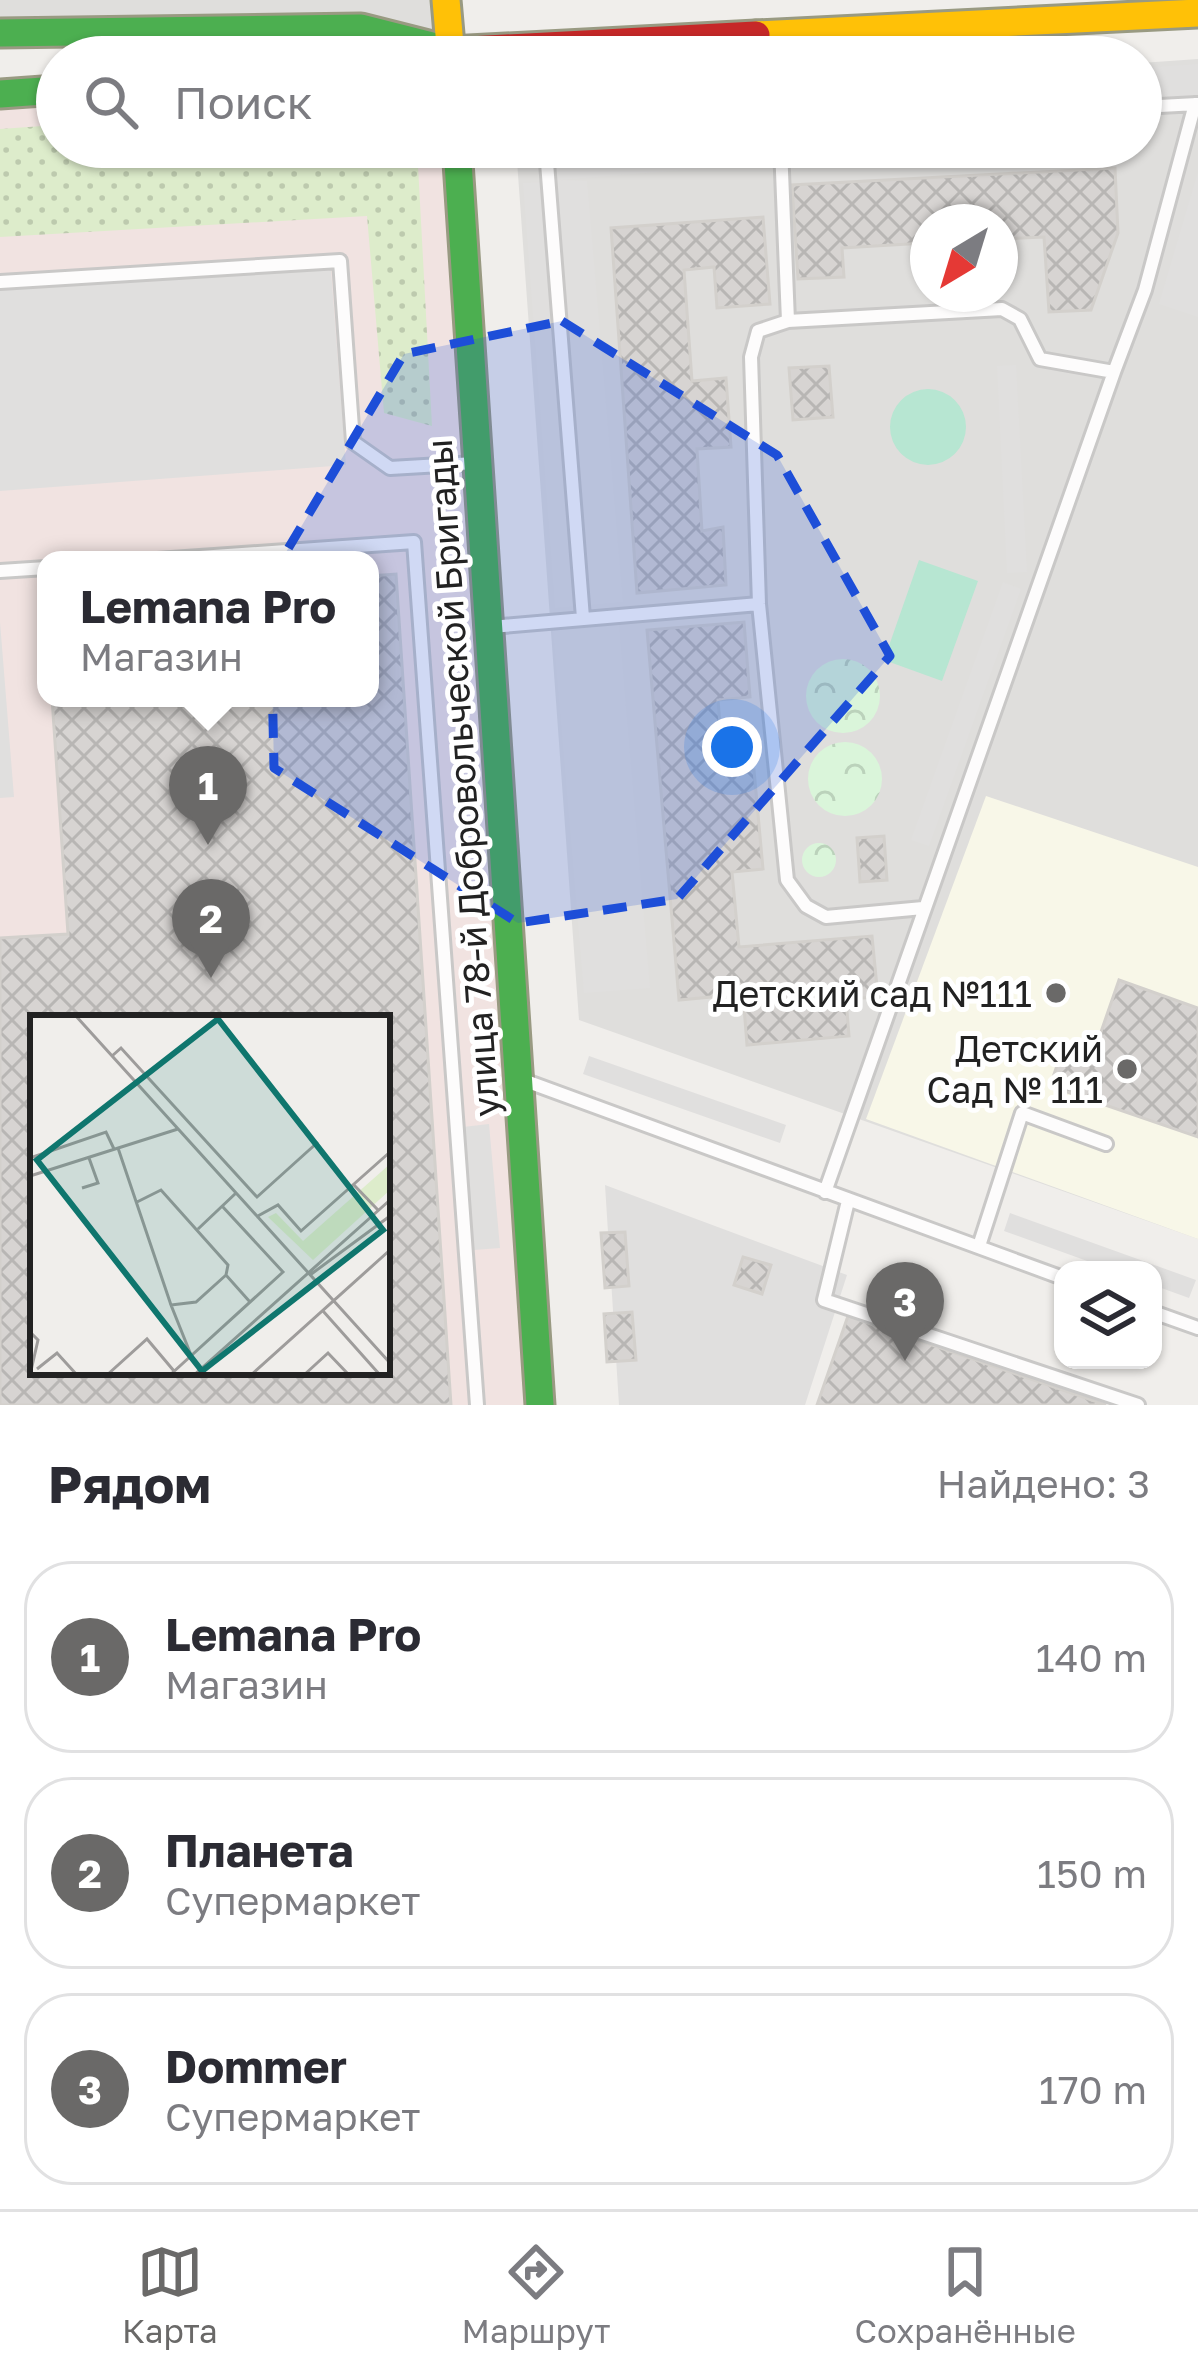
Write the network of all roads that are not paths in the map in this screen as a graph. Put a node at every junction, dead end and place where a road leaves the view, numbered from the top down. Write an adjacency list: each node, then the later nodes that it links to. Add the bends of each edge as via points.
1 (446, 0): 5 (street)
2 (1198, 14): 6 (street)
3 (0, 33): 4 (street, via 361,28)
4 (388, 36)
5 (449, 36)
6 (787, 36)
7 (36, 92): 8 (street)
8 (0, 94)
9 (1196, 104): 10 (lane); 16 (lane)
10 (1162, 106)
11 (458, 168): 17 (street, улица 78-й Добровольческой Бригады)
12 (547, 168): 22 (lane)
13 (782, 168): 15 (lane)
14 (0, 282): 17 (lane, via 340,261 353,442 391,468)
15 (788, 321): 16 (lane, via 1002,309 1020,320 1040,359); 21 (lane, via 758,331 752,357)
16 (1114, 372): 24 (lane)
17 (478, 463): 23 (street, улица 78-й Добровольческой Бригады)
18 (286, 551): 33 (lane, via 414,542)
19 (37, 569): 20 (lane)
20 (0, 571)
21 (759, 604): 22 (lane); 24 (lane, via 788,880 806,906 826,917)
22 (583, 618): 23 (lane)
23 (487, 627): 25 (street, улица 78-й Добровольческой Бригады)
24 (923, 908): 27 (lane)
25 (516, 1077): 27 (lane); 34 (street, улица 78-й Добровольческой Бригады)
26 (1106, 1144): 29 (lane, via 1022,1113)
27 (825, 1192): 28 (lane)
28 (848, 1201): 29 (lane); 35 (lane, via 824,1300)
29 (980, 1246): 30 (lane)
30 (1054, 1275)
31 (1162, 1315): 32 (lane)
32 (1198, 1328)
33 (477, 1405)
34 (540, 1405)
35 (1138, 1405)

